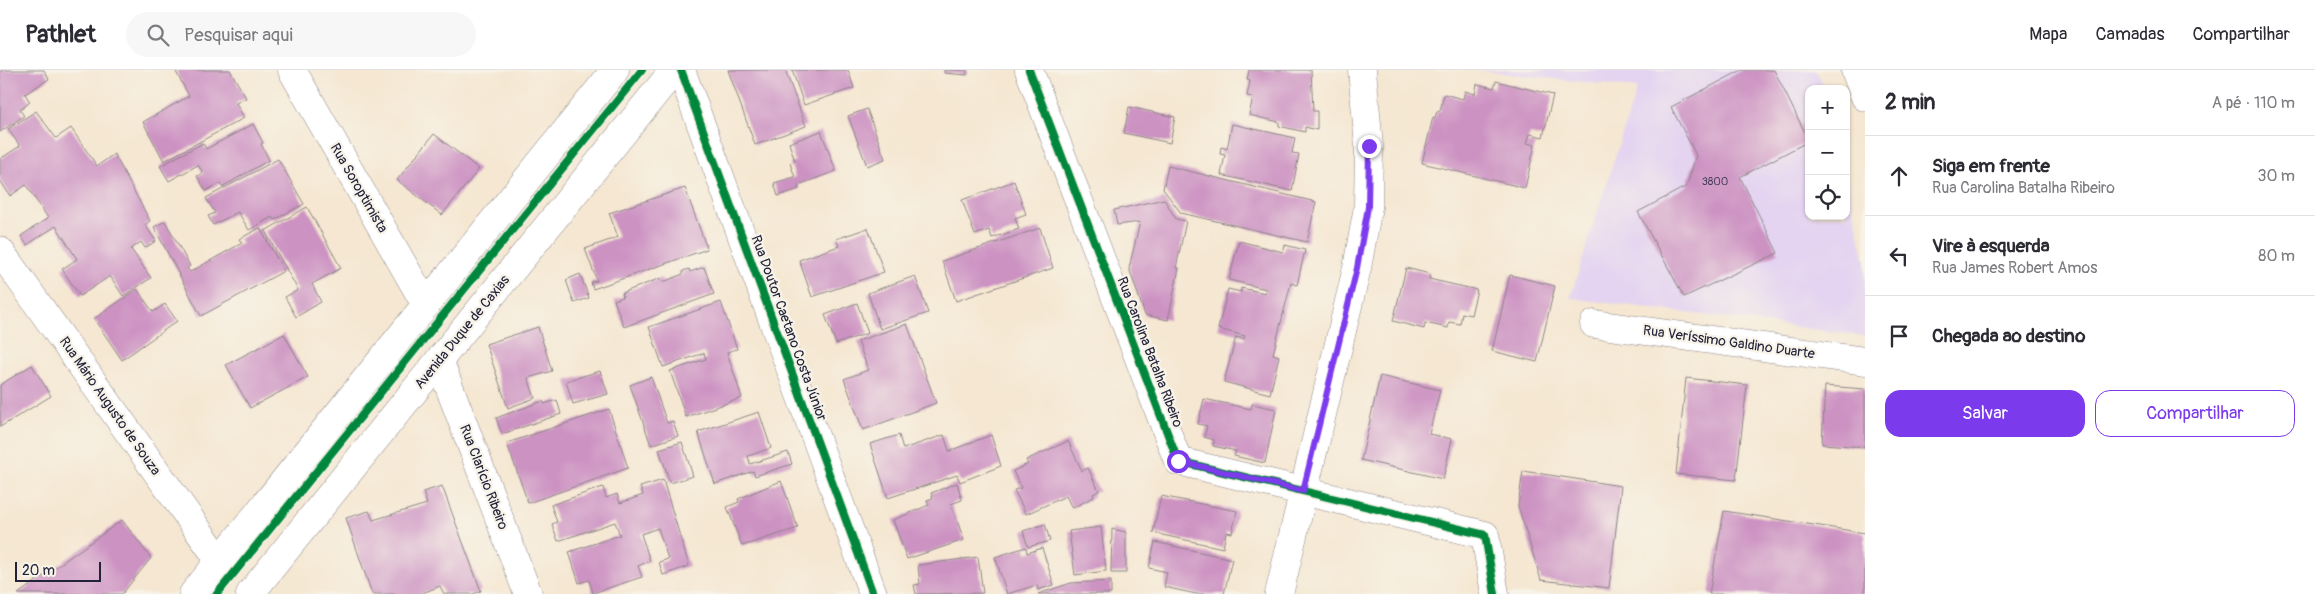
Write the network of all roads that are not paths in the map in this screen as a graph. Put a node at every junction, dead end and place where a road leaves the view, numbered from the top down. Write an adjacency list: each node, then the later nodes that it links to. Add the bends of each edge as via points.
1 (292, 70): 10 (street, Rua Soroptimista)
2 (615, 70): 10 (street)
3 (674, 70): 12 (street, Avenida Duque de Caxias)
4 (681, 70): 19 (street, Rua Doutor Caetano Costa Júnior)
5 (1029, 70): 14 (street, Rua Carolina Batalha Ribeiro, via 1178,461)
6 (1362, 70): 14 (street, via 1369,146 1368,207 1357,268)
7 (1855, 70): 8 (street)
8 (1865, 97)
9 (0, 251): 15 (street, Rua Mário Augusto de Souza)
10 (426, 305): 15 (street)
11 (1594, 324): 13 (street, Rua Veríssimo Galdino Duarte)
12 (439, 360): 16 (street, Avenida Duque de Caxias); 18 (street, Rua Clarício Ribeiro)
13 (1865, 360)
14 (1303, 491): 20 (street); 21 (street, Rua Carolina Batalha Ribeiro, via 1485,535)
15 (220, 561): 17 (street)
16 (253, 592)
17 (193, 594)
18 (528, 594)
19 (873, 594)
20 (1279, 594)
21 (1495, 594)

